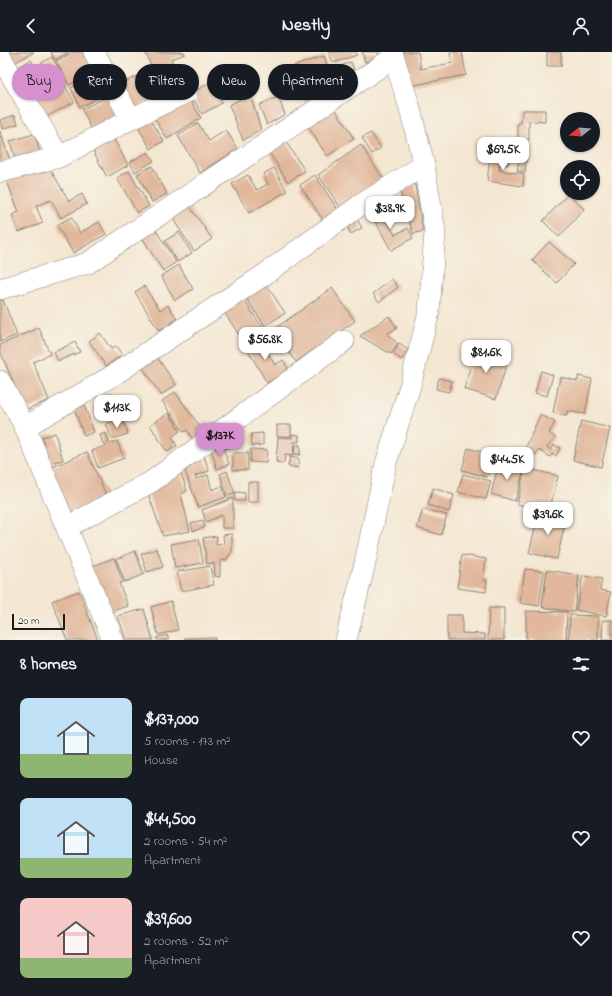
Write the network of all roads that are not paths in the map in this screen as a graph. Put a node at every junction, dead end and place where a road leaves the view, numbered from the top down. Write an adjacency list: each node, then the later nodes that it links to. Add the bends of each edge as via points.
1 (94, 52): 5 (street)
2 (392, 55): 7 (street, via 409,105); 9 (street, via 88,263)
3 (0, 56): 6 (street)
4 (170, 100): 5 (street)
5 (131, 118): 6 (street)
6 (59, 157): 8 (street)
7 (424, 165): 12 (street, via 359,206 261,277 112,376); 15 (street, via 435,232 429,312 386,463)
8 (0, 172)
9 (0, 289)
10 (344, 341): 13 (street, via 151,482)
11 (0, 381): 12 (street)
12 (25, 427): 13 (street)
13 (67, 527): 14 (street)
14 (113, 640)
15 (346, 640)

